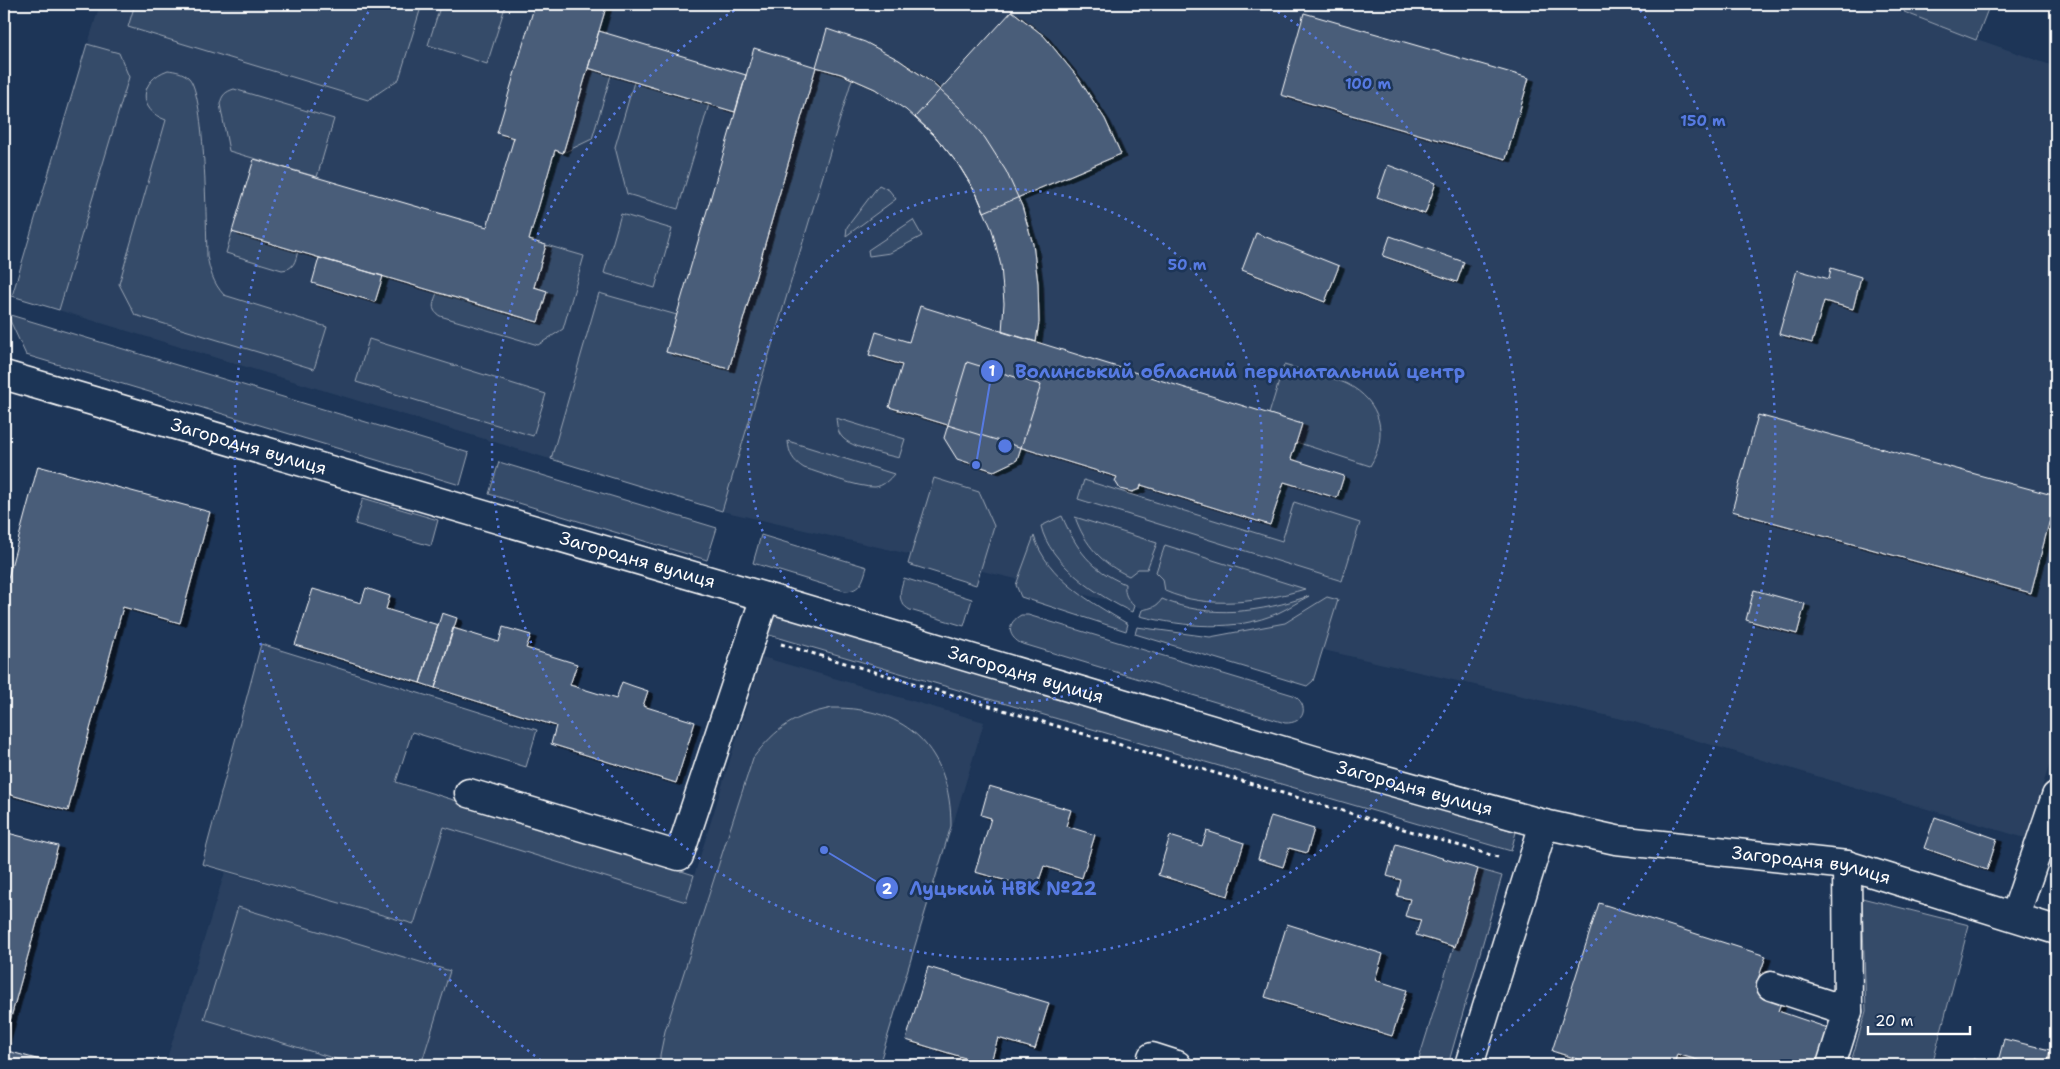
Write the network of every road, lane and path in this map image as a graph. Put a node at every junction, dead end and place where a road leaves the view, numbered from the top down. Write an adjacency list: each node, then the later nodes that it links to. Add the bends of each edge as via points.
1 (4, 375): 2 (street, Загородня вулиця)
2 (765, 597): 3 (street); 6 (street, Загородня вулиця, via 1304,757)
3 (752, 635): 4 (street, via 679,856); 8 (path)
4 (469, 793)
5 (2056, 796): 9 (street)
6 (1544, 824): 7 (street, Загородня вулиця, via 1616,840); 8 (street)
7 (1847, 865): 9 (street, Загородня вулиця); 12 (street)
8 (1531, 866): 13 (street)
9 (2015, 916): 10 (street, Загородня вулиця)
10 (2056, 930)
11 (1771, 986): 12 (street)
12 (1848, 1011): 14 (street)
13 (1469, 1065)
14 (1831, 1065)

